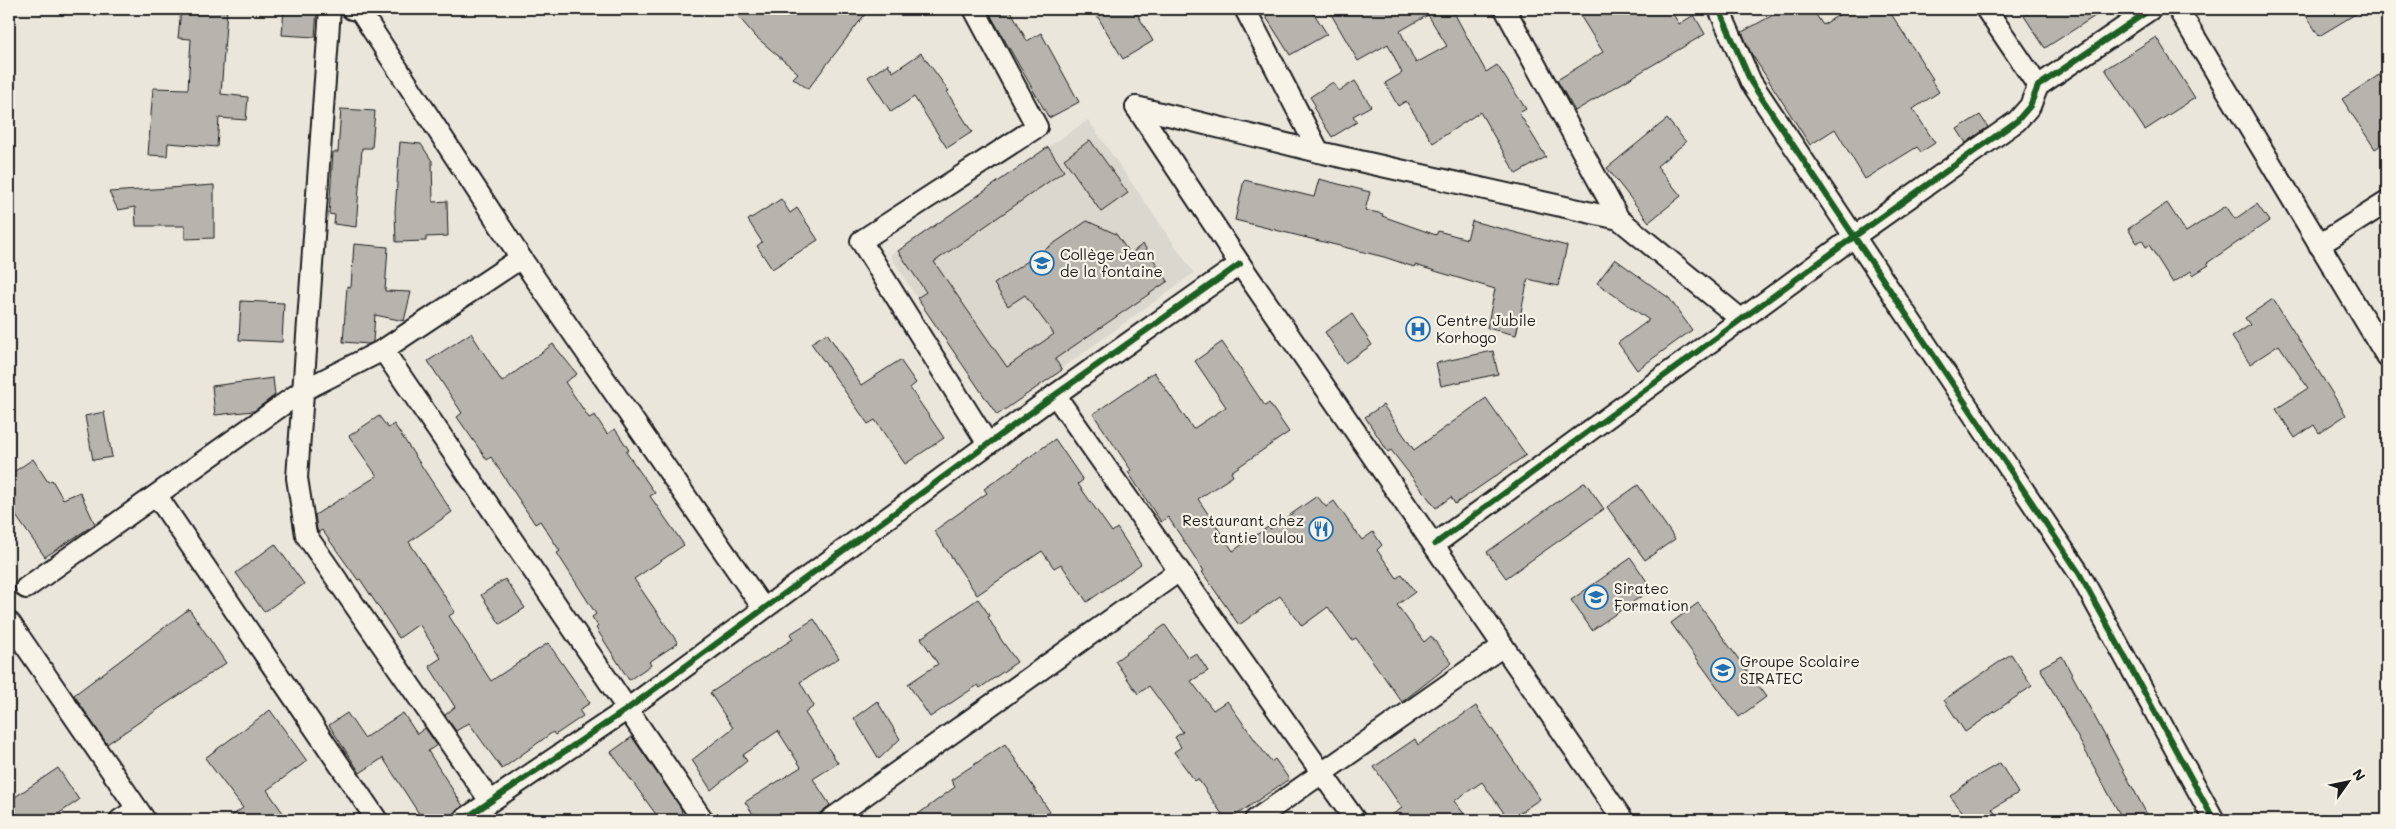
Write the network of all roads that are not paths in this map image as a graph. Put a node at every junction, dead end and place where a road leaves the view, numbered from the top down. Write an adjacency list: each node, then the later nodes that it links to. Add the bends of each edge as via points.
1 (330, 9): 21 (street)
2 (352, 9): 16 (street, via 360,11)
3 (974, 9): 23 (street, via 1037,127 861,241)
4 (1245, 9): 11 (street)
5 (1505, 9): 13 (street)
6 (1719, 9): 14 (street, via 1751,82)
7 (1986, 9): 10 (street)
8 (2151, 9): 10 (street)
9 (2178, 9): 15 (street)
10 (2038, 86): 14 (street, via 2030,106 2017,121)
11 (1319, 152): 13 (street); 17 (street, via 1136,107)
12 (2387, 202): 15 (street)
13 (1619, 219): 18 (street)
14 (1855, 236): 18 (street); 43 (street, via 2079,573)
15 (2319, 245): 20 (street)
16 (521, 258): 19 (street); 28 (street)
17 (1240, 264): 22 (street); 25 (street)
18 (1742, 320): 25 (street)
19 (383, 350): 21 (street); 31 (street)
20 (2387, 357)
21 (302, 391): 24 (street); 33 (street, via 297,478 306,535)
22 (1055, 395): 23 (street); 26 (street)
23 (988, 444): 28 (street)
24 (157, 496): 27 (street); 36 (street)
25 (1435, 544): 30 (street)
26 (1179, 571): 32 (street); 39 (street)
27 (26, 588)
28 (763, 608): 31 (street)
29 (10, 623): 34 (street)
30 (1503, 646): 32 (street); 42 (street)
31 (626, 710): 33 (street); 38 (street)
32 (1322, 773): 40 (street); 41 (street)
33 (490, 801): 37 (street)
34 (141, 814): 35 (street)
35 (120, 820)
36 (377, 820)
37 (463, 820)
38 (703, 820)
39 (830, 820)
40 (1255, 820)
41 (1355, 820)
42 (1623, 820)
43 (2214, 820)

